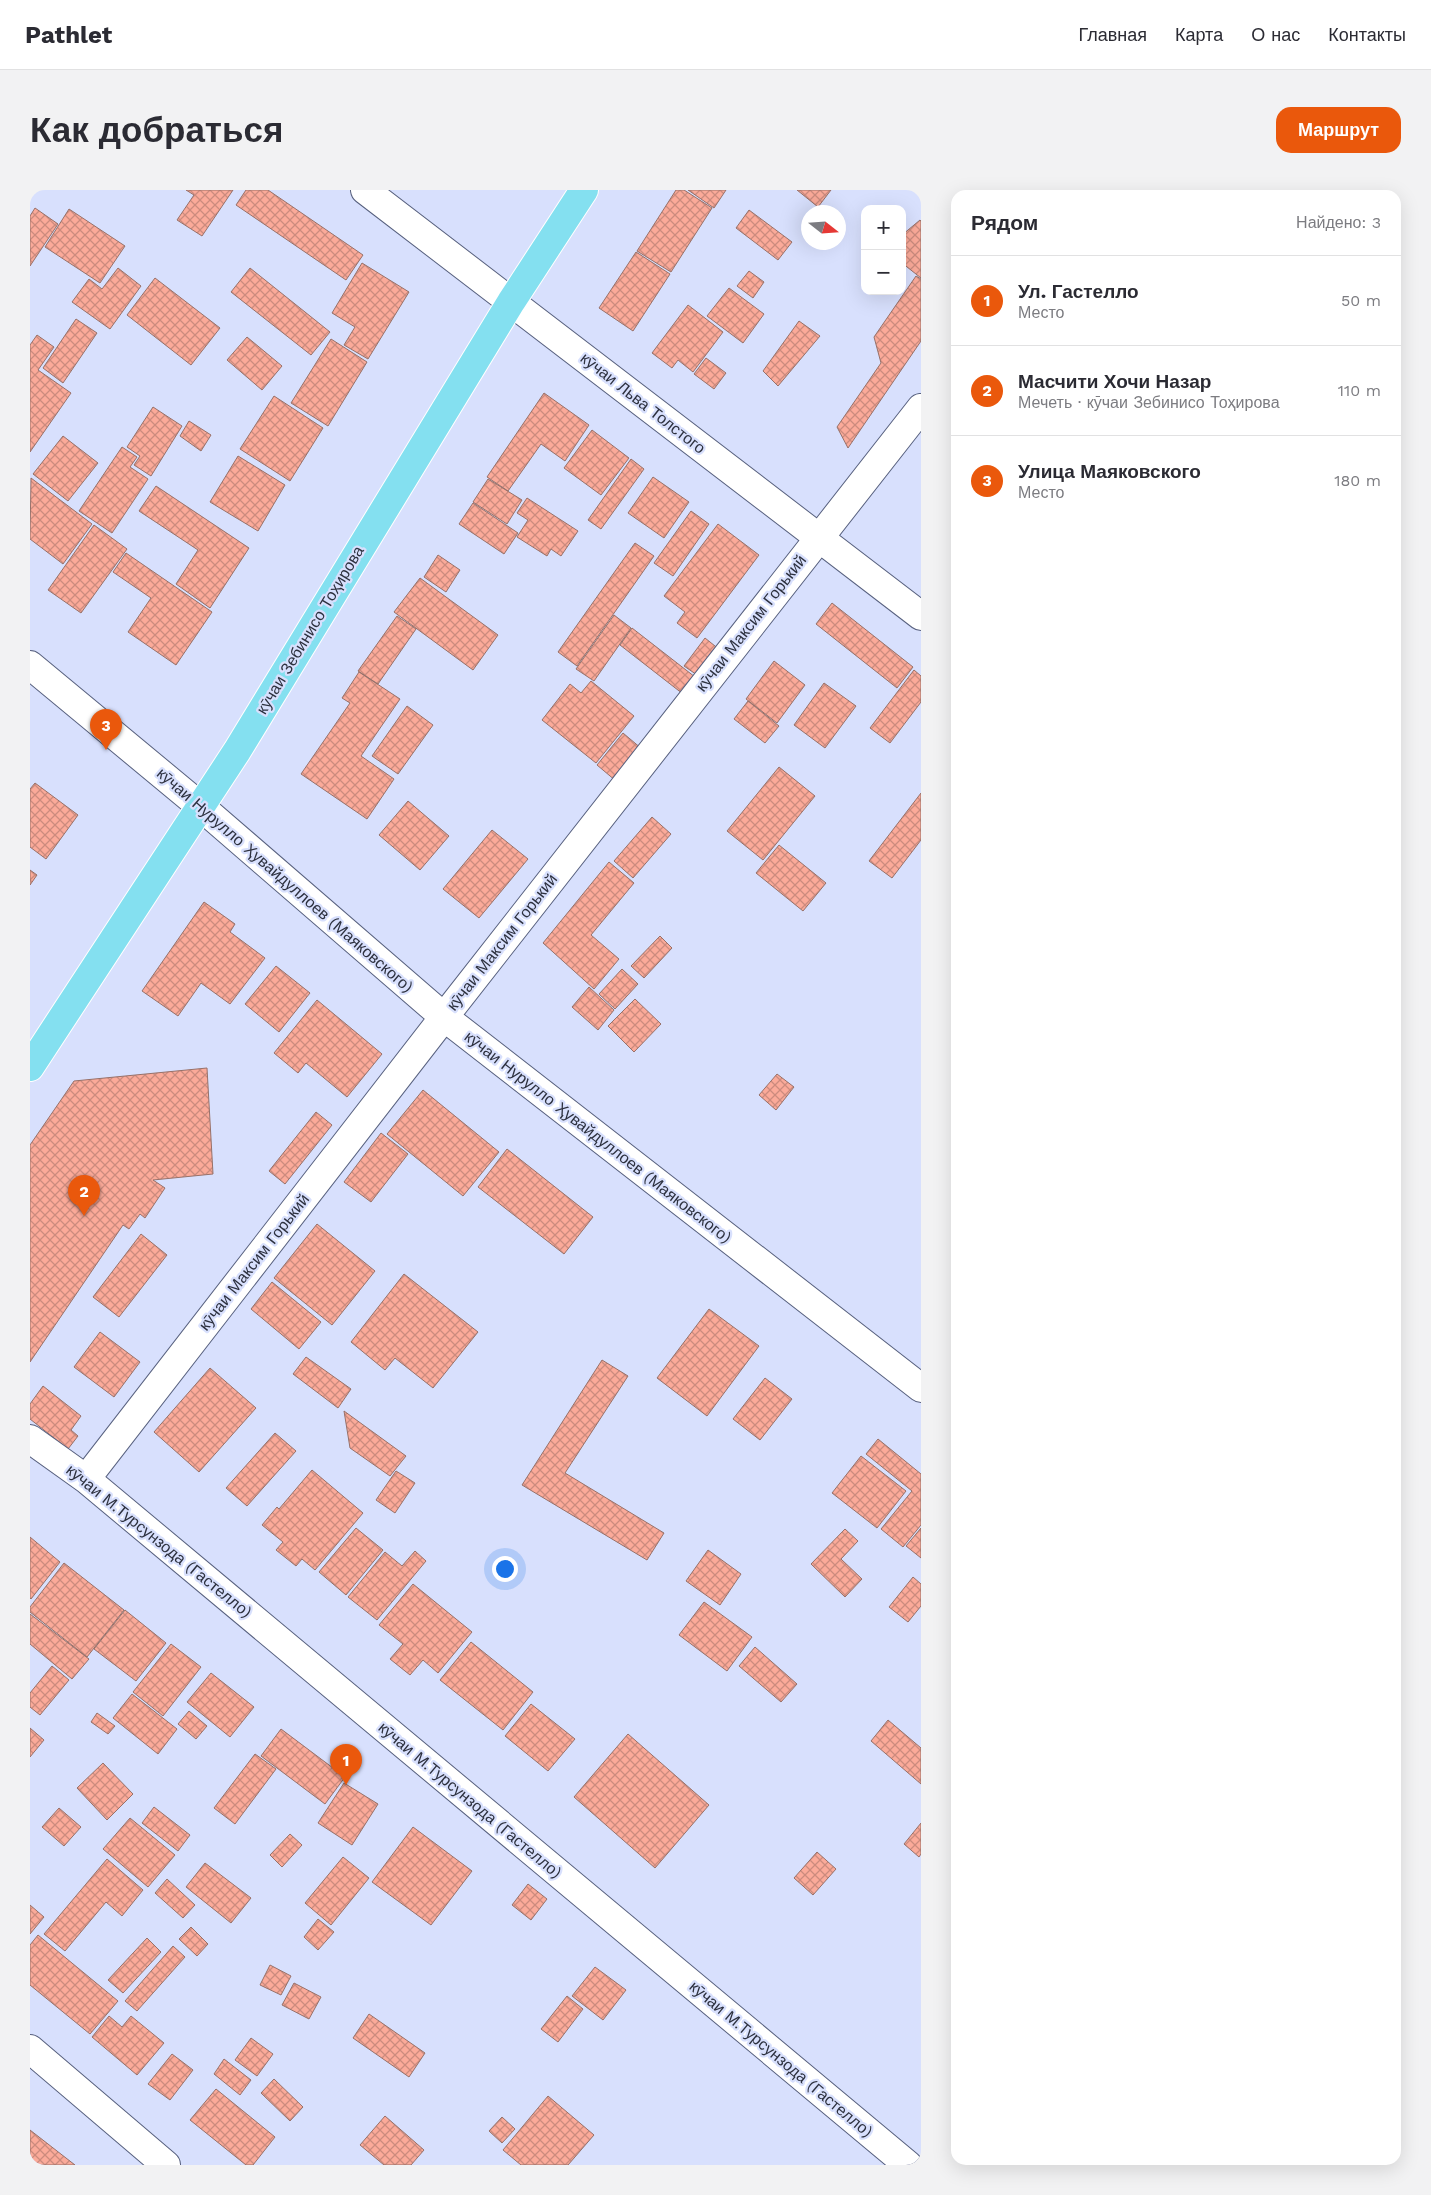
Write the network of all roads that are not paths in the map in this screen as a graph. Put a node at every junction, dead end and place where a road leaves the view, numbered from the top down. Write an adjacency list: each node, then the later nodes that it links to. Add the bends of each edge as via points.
1 (365, 190): 3 (street, кӯчаи Льва Толстого)
2 (584, 190): 3 (main road, кӯчаи Зебинисо Тоҳирова)
3 (511, 302): 5 (street, кӯчаи Льва Толстого); 8 (main road, кӯчаи Зебинисо Тоҳирова, via 237,751)
4 (921, 408): 5 (street, кӯчаи Максим Горький)
5 (817, 538): 6 (street, кӯчаи Льва Толстого); 9 (street, кӯчаи Максим Горький)
6 (921, 616)
7 (30, 665): 8 (street, кӯчаи Нурулло Ҳувайдуллоев (Маяковского))
8 (200, 806): 9 (street, кӯчаи Нурулло Ҳувайдуллоев (Маяковского)); 10 (main road, кӯчаи Зебинисо Тоҳирова)
9 (444, 1017): 11 (street, кӯчаи Нурулло Ҳувайдуллоев (Маяковского)); 13 (street, кӯчаи Максим Горький)
10 (30, 1067)
11 (921, 1388)
12 (30, 1439): 13 (street, кӯчаи М.Турсунзода (Гастелло))
13 (86, 1479): 16 (street, кӯчаи М.Турсунзода (Гастелло))
14 (30, 2049): 15 (street)
15 (166, 2165)
16 (908, 2165)

